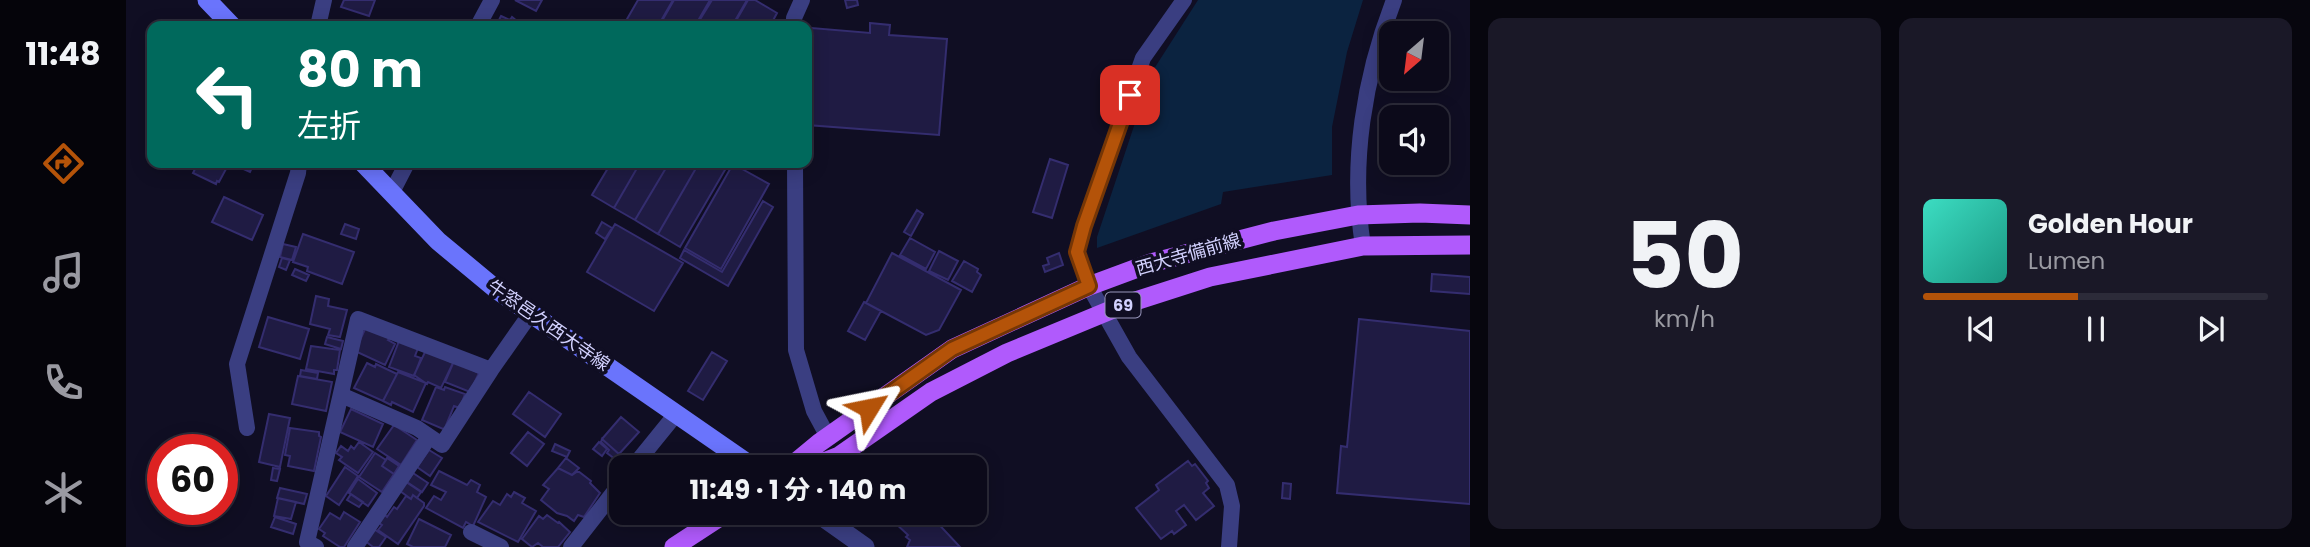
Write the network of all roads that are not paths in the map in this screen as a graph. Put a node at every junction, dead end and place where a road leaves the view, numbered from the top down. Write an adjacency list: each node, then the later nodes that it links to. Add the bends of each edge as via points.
1 (207, 0): 7 (main road)
2 (324, 0): 8 (street)
3 (492, 0): 9 (street)
4 (802, 0): 10 (street)
5 (1184, 0): 20 (street, via 1143,58 1084,226 1077,252)
6 (1394, 0): 16 (street, via 1363,114)
7 (227, 21)
8 (319, 21)
9 (481, 21)
10 (794, 21)
11 (298, 168): 26 (street, via 237,364)
12 (368, 168): 15 (main road, 牛窓邑久西大寺線)
13 (404, 168): 15 (street)
14 (795, 168): 28 (street, via 796,350 814,411)
15 (391, 192): 21 (main road, 牛窓邑久西大寺線, via 438,241)
16 (1358, 215): 17 (main road, 西大寺備前線 / 69); 19 (street); 20 (main road, 西大寺備前線 / 69, via 1151,262)
17 (1470, 215)
18 (1470, 245): 19 (main road, 西大寺備前線 / 69)
19 (1363, 246): 22 (main road, 西大寺備前線 / 69, via 1210,277)
20 (1089, 286): 22 (street); 28 (main road, 西大寺備前線 / 69, via 952,349)
21 (531, 313): 23 (street); 25 (main road, 牛窓邑久西大寺線)
22 (1104, 313): 32 (main road, 西大寺備前線 / 69, via 1007,353 931,392); 43 (street, via 1129,357 1227,485 1232,506)
23 (491, 370): 24 (street, via 358,319); 27 (street, via 442,446)
24 (341, 396): 27 (street); 37 (street, via 307,541)
25 (676, 414): 29 (street); 30 (main road, 牛窓邑久西大寺線)
26 (247, 428)
27 (429, 437): 38 (street)
28 (828, 437): 31 (main road, 西大寺備前線 / 69)
29 (643, 455)
30 (736, 455)
31 (805, 455)
32 (840, 455)
33 (609, 498): 40 (street)
34 (708, 525): 41 (main road)
35 (834, 525): 42 (street)
36 (471, 532): 39 (street)
37 (316, 547)
38 (355, 547)
39 (501, 547)
40 (571, 547)
41 (674, 547)
42 (865, 547)
43 (1229, 547)

